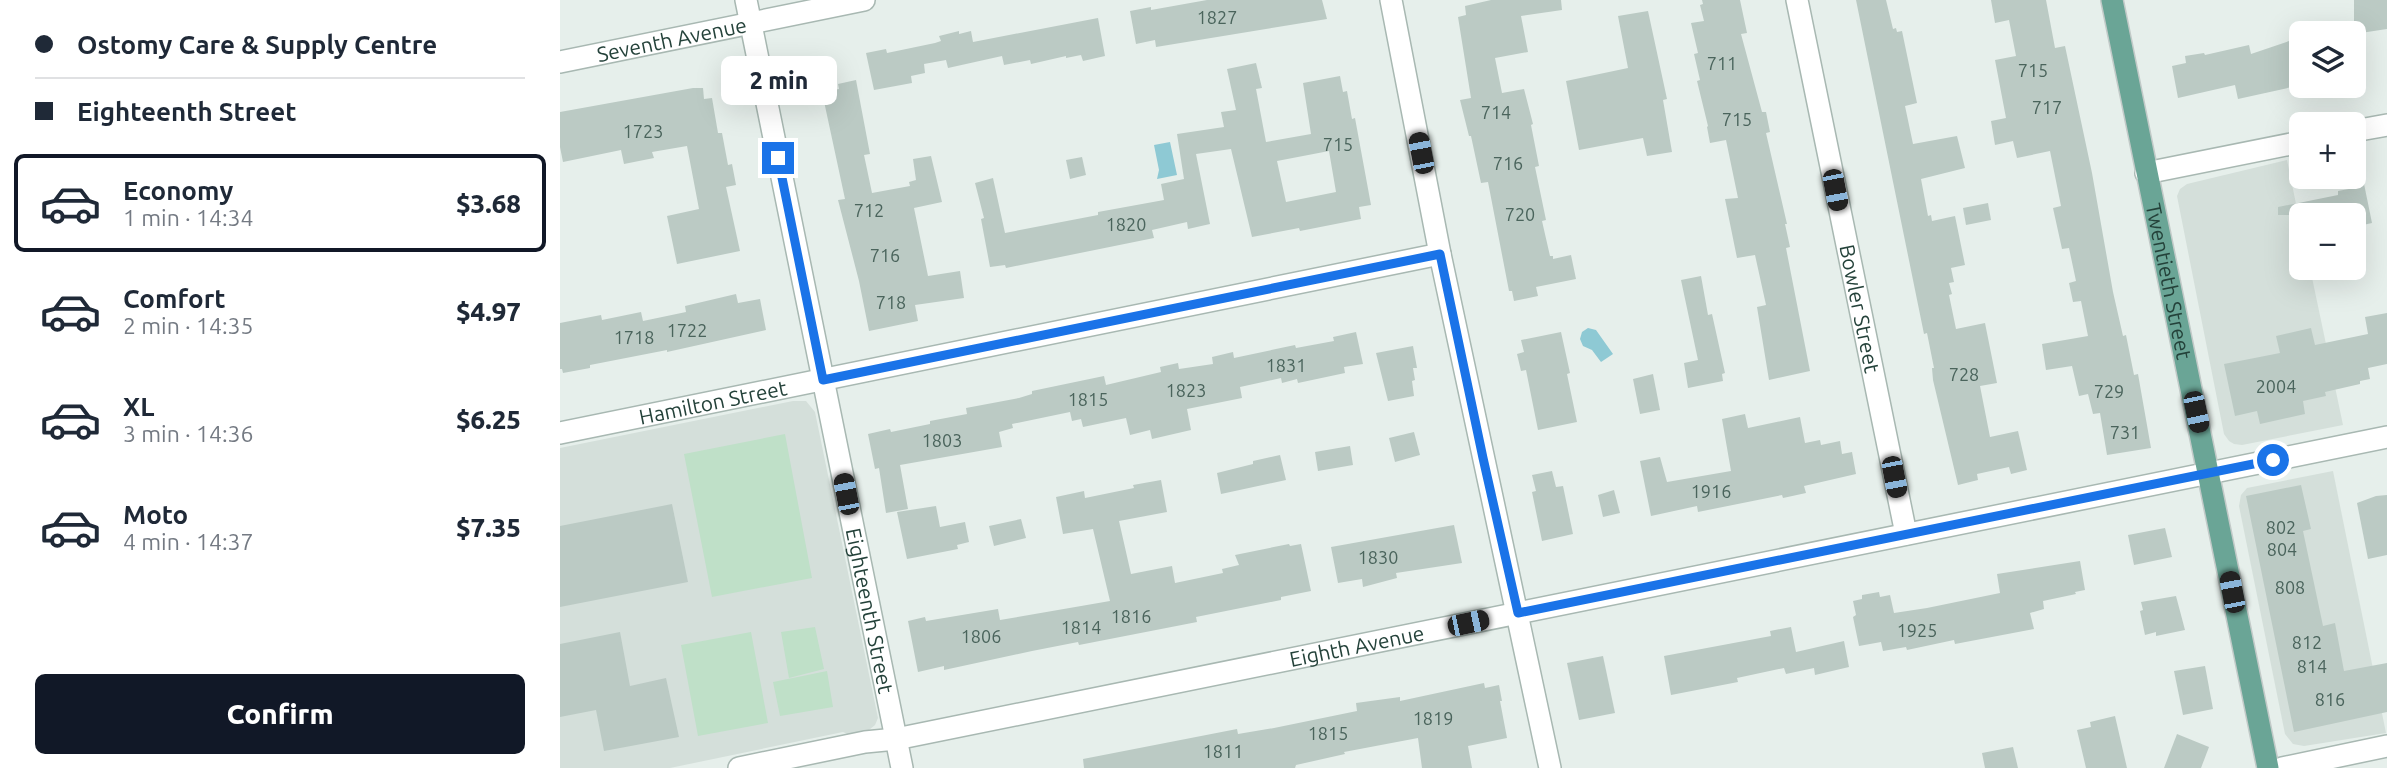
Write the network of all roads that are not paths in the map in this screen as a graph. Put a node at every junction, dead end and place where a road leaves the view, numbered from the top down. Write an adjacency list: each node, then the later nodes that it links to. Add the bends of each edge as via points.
1 (746, 0): 6 (street, Eighteenth Street)
2 (864, 0): 6 (street, Seventh Avenue)
3 (1391, 0): 12 (street)
4 (1797, 0): 17 (street, Bowler Street)
5 (2112, 0): 11 (main road, Twentieth Street)
6 (750, 23): 7 (street, Seventh Avenue); 13 (street, Eighteenth Street)
7 (560, 62)
8 (2387, 125): 9 (street)
9 (2366, 129)
10 (2289, 144): 11 (street)
11 (2146, 173): 16 (main road, Twentieth Street)
12 (1440, 254): 13 (street, Hamilton Street); 18 (street)
13 (823, 380): 14 (street, Hamilton Street); 19 (street, Eighteenth Street)
14 (560, 433)
15 (2387, 437): 16 (street, Eighth Avenue)
16 (2208, 473): 17 (street, Eighth Avenue); 24 (main road, Twentieth Street)
17 (1906, 534): 18 (street, Eighth Avenue)
18 (1518, 613): 19 (street, Eighth Avenue); 23 (street)
19 (896, 739): 21 (street, Eighth Avenue); 22 (street, Eighteenth Street)
20 (2387, 746): 25 (street)
21 (738, 768)
22 (902, 768)
23 (1550, 768)
24 (2268, 768)
25 (2282, 768)

